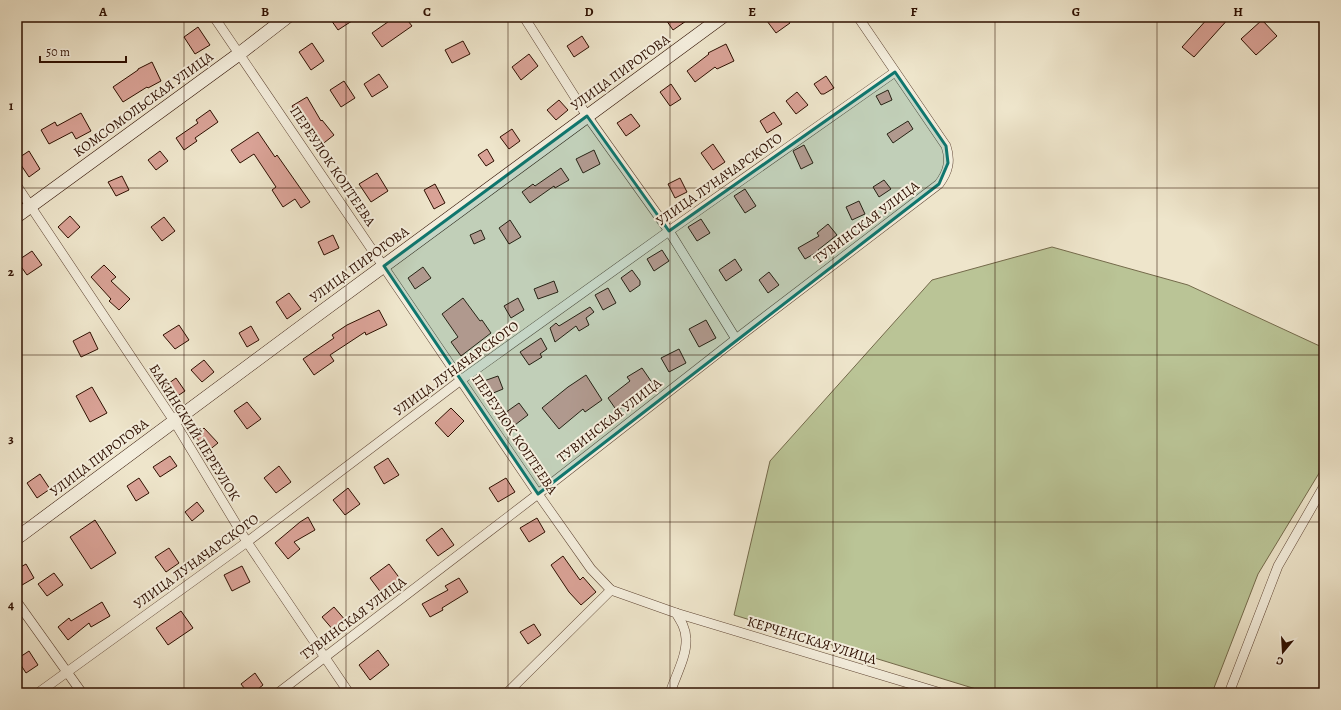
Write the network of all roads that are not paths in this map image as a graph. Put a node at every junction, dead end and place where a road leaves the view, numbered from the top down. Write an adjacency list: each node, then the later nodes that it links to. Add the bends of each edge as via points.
1 (214, 17): 6 (street, ПЕРЕУЛОК КОПТЕЕВА)
2 (287, 17): 6 (main road, КОМСОМОЛЬСКАЯ УЛИЦА)
3 (524, 17): 8 (street)
4 (722, 17): 8 (main road, УЛИЦА ПИРОГОВА)
5 (858, 17): 7 (street)
6 (239, 54): 10 (main road, КОМСОМОЛЬСКАЯ УЛИЦА); 13 (street, ПЕРЕУЛОК КОПТЕЕВА)
7 (895, 72): 12 (street, УЛИЦА ЛУНАЧАРСКОГО); 14 (street, ТУВИНСКАЯ УЛИЦА, via 946,146 946,175 939,184)
8 (587, 116): 12 (street); 13 (main road, УЛИЦА ПИРОГОВА)
9 (17, 186): 10 (street, БАКИНСКИЙ ПЕРЕУЛОК)
10 (30, 206): 11 (main road, КОМСОМОЛЬСКАЯ УЛИЦА); 16 (street, БАКИНСКИЙ ПЕРЕУЛОК)
11 (17, 216)
12 (669, 231): 14 (street); 15 (street, УЛИЦА ЛУНАЧАРСКОГО)
13 (384, 266): 15 (street, ПЕРЕУЛОК КОПТЕЕВА); 16 (main road, УЛИЦА ПИРОГОВА)
14 (736, 339): 18 (street, ТУВИНСКАЯ УЛИЦА)
15 (461, 380): 18 (street, ПЕРЕУЛОК КОПТЕЕВА); 20 (street, УЛИЦА ЛУНАЧАРСКОГО)
16 (174, 421): 19 (main road, УЛИЦА ПИРОГОВА); 20 (street, БАКИНСКИЙ ПЕРЕУЛОК)
17 (1324, 486): 33 (street, via 1278,566)
18 (538, 494): 21 (street, ПЕРЕУЛОК КОПТЕЕВА, via 591,569); 24 (street, ТУВИНСКАЯ УЛИЦА)
19 (17, 538)
20 (247, 542): 24 (street, БАКИНСКИЙ ПЕРЕУЛОК); 25 (street, УЛИЦА ЛУНАЧАРСКОГО)
21 (611, 590): 23 (street, КЕРЧЕНСКАЯ УЛИЦА); 30 (street)
22 (17, 602): 25 (street)
23 (676, 613): 31 (street, via 686,639 685,652); 32 (street, КЕРЧЕНСКАЯ УЛИЦА)
24 (325, 658): 28 (street, ТУВИНСКАЯ УЛИЦА); 29 (street, БАКИНСКИЙ ПЕРЕУЛОК)
25 (67, 672): 26 (street, УЛИЦА ЛУНАЧАРСКОГО); 27 (street)
26 (38, 693)
27 (82, 693)
28 (278, 693)
29 (349, 693)
30 (507, 693)
31 (670, 693)
32 (941, 693)
33 (1229, 693)

